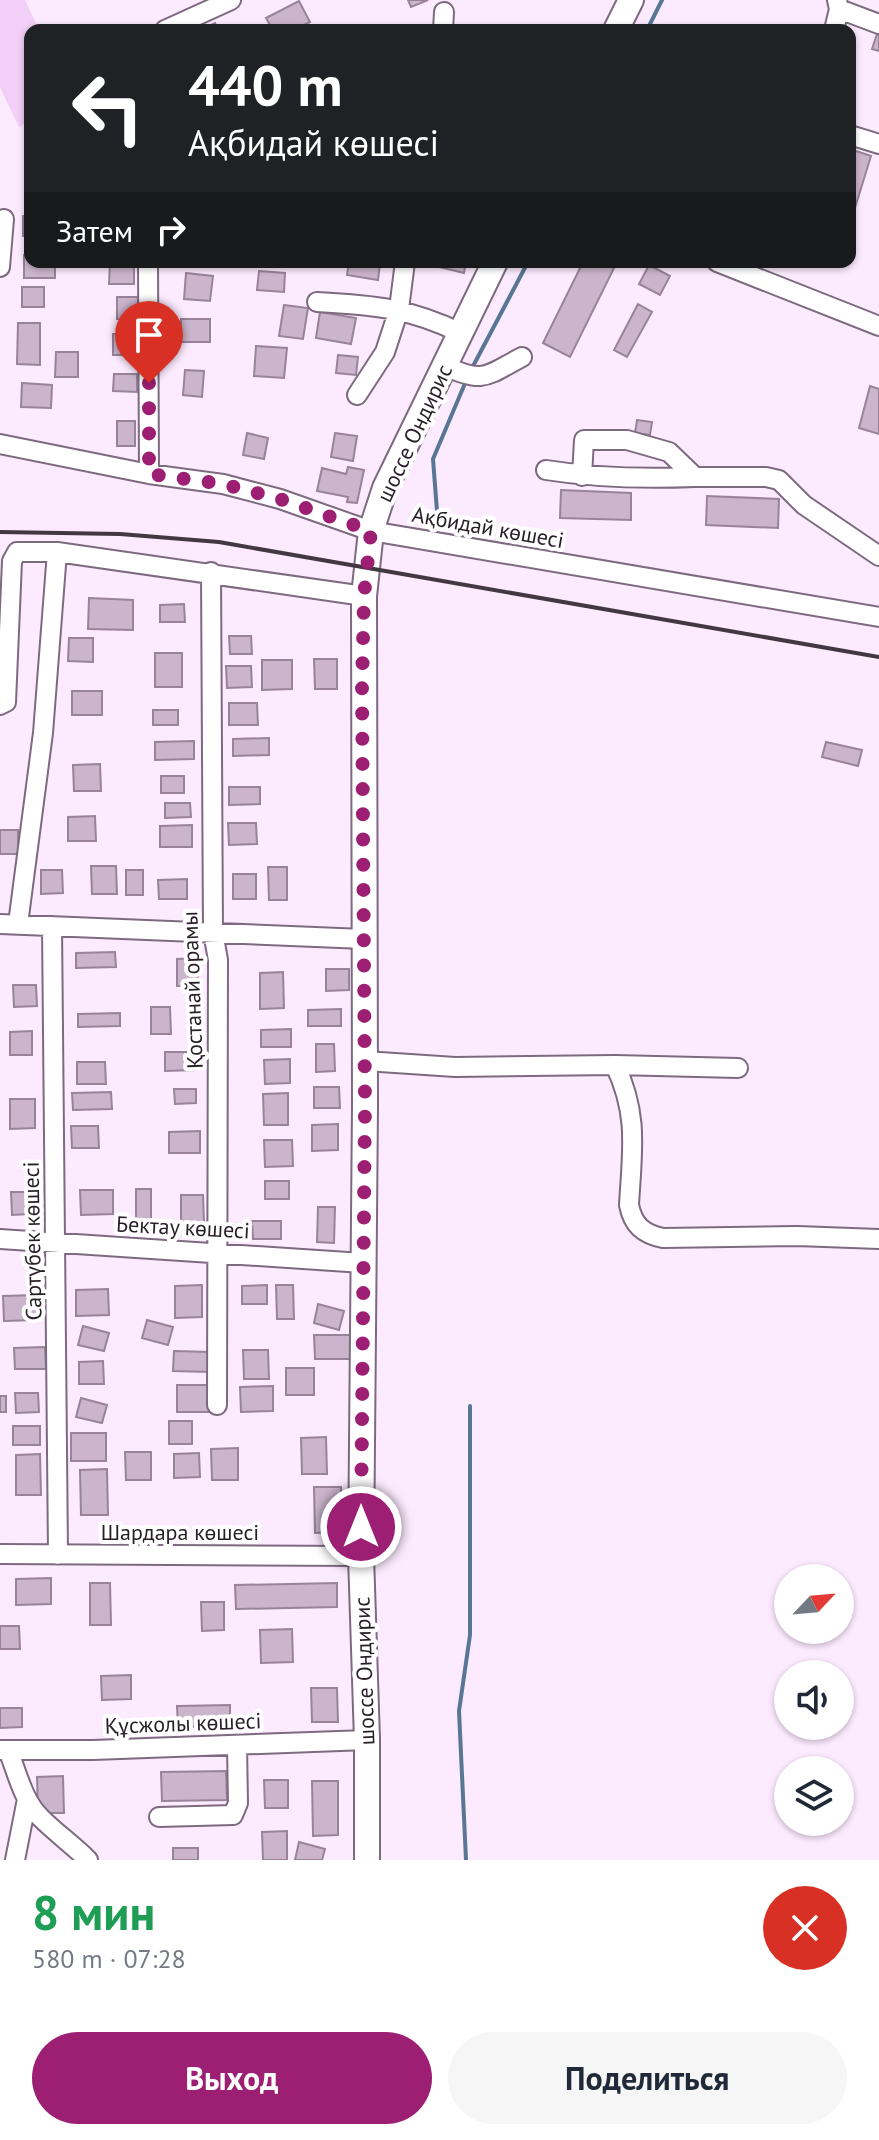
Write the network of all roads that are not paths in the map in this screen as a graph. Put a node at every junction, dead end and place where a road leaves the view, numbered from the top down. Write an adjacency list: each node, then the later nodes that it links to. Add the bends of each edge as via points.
1 (231, 0): 4 (street)
2 (631, 0): 5 (main road)
3 (838, 5): 6 (street)
4 (178, 24)
5 (619, 24)
6 (879, 24)
7 (856, 137): 8 (street)
8 (879, 144)
9 (4, 219): 10 (street)
10 (0, 267)
11 (148, 268): 24 (street)
12 (404, 268): 16 (street)
13 (492, 268): 18 (main road, шоссе Ондирис)
14 (732, 268): 17 (street)
15 (317, 302): 16 (street)
16 (399, 309): 18 (street); 21 (street, via 385,352)
17 (879, 326)
18 (461, 333): 20 (main road, шоссе Ондирис)
19 (522, 357): 20 (street, via 480,378)
20 (445, 366): 27 (main road, шоссе Ондирис, via 385,488)
21 (357, 395)
22 (0, 444): 24 (street, Ақбидай көшесі)
23 (546, 470): 25 (street)
24 (149, 474): 27 (street, Ақбидай көшесі, via 223,484)
25 (582, 476): 26 (street); 26 (street, via 584,440 627,440 669,452)
26 (695, 477): 29 (street, via 779,480 804,505)
27 (371, 531): 31 (main road, шоссе Ондирис); 32 (street, Ақбидай көшесі)
28 (57, 552): 30 (street); 33 (street, via 17,552 12,561 6,702); 34 (street, via 43,733)
29 (879, 556)
30 (211, 572): 31 (street); 36 (street, Қостанай орамы)
31 (364, 596): 37 (main road, шоссе Ондирис)
32 (879, 617)
33 (0, 705)
34 (9, 924): 35 (street)
35 (52, 926): 36 (street); 43 (street, Сартүбек көшесі)
36 (213, 932): 37 (street); 44 (street, Қостанай орамы, via 218,960)
37 (364, 939): 38 (main road, шоссе Ондирис)
38 (365, 1061): 39 (street, via 455,1067); 45 (main road, шоссе Ондирис)
39 (615, 1065): 40 (street); 42 (street, via 631,1107 629,1205 638,1227 649,1235)
40 (738, 1068)
41 (0, 1239): 43 (street, Бектау көшесі)
42 (879, 1239)
43 (56, 1242): 44 (street, Бектау көшесі); 48 (street, Сартүбек көшесі)
44 (219, 1252): 45 (street, Бектау көшесі); 46 (street, Қостанай орамы)
45 (363, 1263): 49 (main road, шоссе Ондирис)
46 (217, 1405)
47 (0, 1554): 48 (street, Шардара көшесі)
48 (58, 1555): 49 (street, Шардара көшесі)
49 (361, 1556): 50 (main road, шоссе Ондирис)
50 (367, 1740): 51 (street, Құсжолы көшесі); 57 (main road, шоссе Ондирис)
51 (237, 1745): 52 (street, Құсжолы көшесі); 54 (street, via 238,1803 233,1815)
52 (4, 1750): 53 (street)
53 (27, 1799): 55 (street); 56 (street, via 39,1817)
54 (159, 1817)
55 (15, 1860)
56 (88, 1860)
57 (367, 1860)

